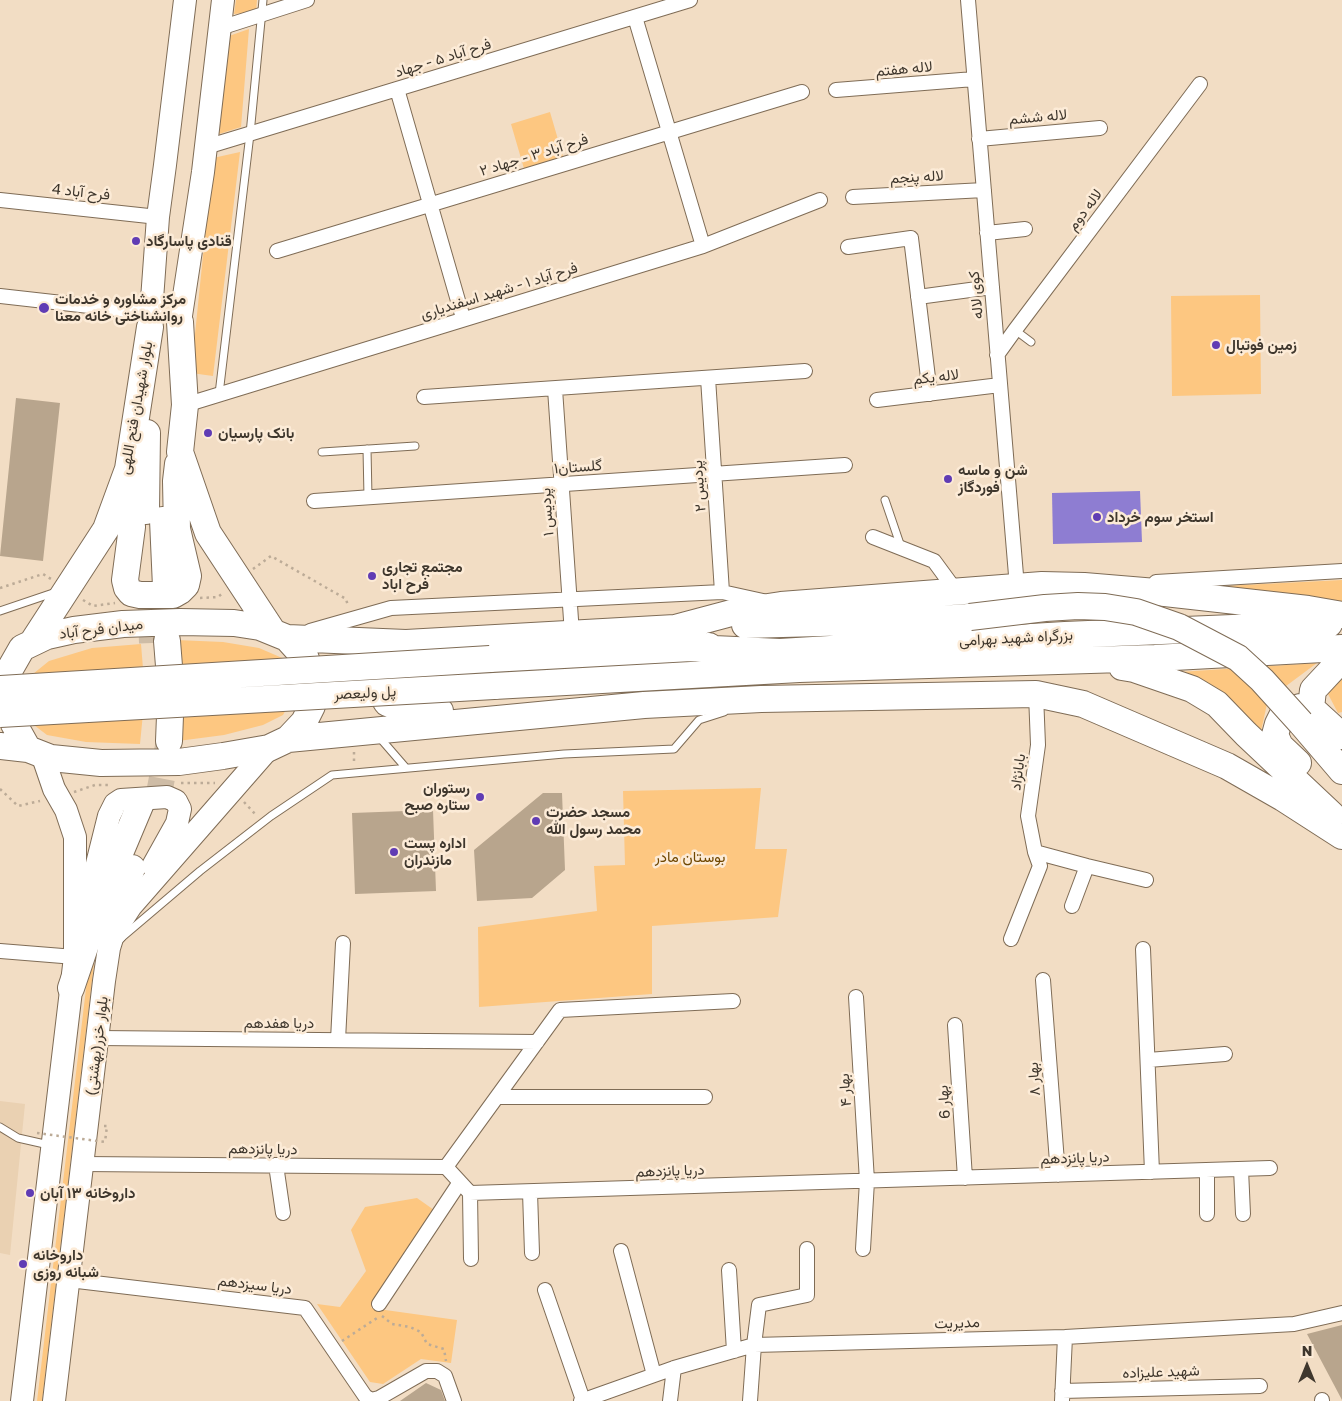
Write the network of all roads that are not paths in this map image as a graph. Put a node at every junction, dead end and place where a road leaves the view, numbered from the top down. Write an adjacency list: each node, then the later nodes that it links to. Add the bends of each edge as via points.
1 (185, 0): 25 (main road, بلوار شهیدان فتح اللهی)
2 (223, 0): 9 (main road)
3 (263, 0): 7 (lane)
4 (307, 0): 7 (street)
5 (690, 0): 8 (street, فرح آباد ۵ - جهاد)
6 (968, 0): 10 (street, کوی لاله)
7 (262, 15): 9 (street); 17 (lane)
8 (635, 17): 12 (street, فرح آباد ۵ - جهاد); 16 (street)
9 (220, 28): 19 (main road)
10 (974, 80): 13 (street, لاله هفتم); 18 (street, کوی لاله)
11 (1200, 84): 37 (street, لاله دوم)
12 (397, 89): 17 (street, فرح آباد ۵ - جهاد); 24 (street)
13 (836, 90)
14 (802, 92): 16 (street, فرح آباد ۳ - جهاد ۲)
15 (1100, 128): 18 (street, لاله ششم)
16 (669, 132): 24 (street, فرح آباد ۳ - جهاد ۲); 28 (street)
17 (250, 134): 19 (street, فرح آباد ۵ - جهاد); 45 (lane)
18 (979, 139): 20 (street, کوی لاله)
19 (206, 147): 36 (main road)
20 (984, 190): 21 (street, لاله پنجم); 27 (street, کوی لاله)
21 (853, 197)
22 (0, 200): 25 (street, فرح آباد 4)
23 (820, 200): 28 (street, فرح آباد ۱ - شهید اسفندیاری)
24 (430, 204): 30 (street, فرح آباد ۳ - جهاد ۲); 34 (street)
25 (158, 217): 35 (main road, بلوار شهیدان فتح اللهی)
26 (1025, 229): 27 (street)
27 (987, 233): 31 (street, کوی لاله)
28 (702, 246): 34 (street, فرح آباد ۱ - شهید اسفندیاری)
29 (848, 247): 33 (street, via 911,238)
30 (277, 251)
31 (992, 287): 33 (street); 39 (street, کوی لاله)
32 (0, 296): 35 (street)
33 (918, 297): 44 (street)
34 (464, 318): 45 (street, فرح آباد ۱ - شهید اسفندیاری)
35 (150, 320): 36 (highway, via 146,506 158,587 163,456); 54 (highway, بلوار شهیدان فتح اللهی)
36 (180, 322): 48 (highway)
37 (1015, 330): 38 (lane); 39 (street, لاله دوم)
38 (1031, 342)
39 (997, 355): 42 (street, کوی لاله)
40 (805, 371): 41 (street)
41 (708, 378): 43 (street); 55 (street, پردیس ۲)
42 (1000, 385): 44 (street, لاله یکم); 64 (street, کوی لاله)
43 (555, 388): 46 (street); 56 (street, پردیس ۱)
44 (930, 394): 47 (street, لاله یکم)
45 (219, 395): 48 (street, فرح آباد ۱ - شهید اسفندیاری)
46 (424, 397)
47 (877, 400)
48 (185, 405): 51 (highway)
49 (414, 446): 50 (lane)
50 (366, 449): 52 (lane); 57 (lane)
51 (180, 452): 54 (highway, via 176,481 177,529 188,576 186,586 173,595 140,595 131,593 127,588 125,580 132,527); 76 (highway, via 208,533)
52 (322, 452)
53 (845, 465): 55 (street, گلستان۱)
54 (128, 469): 65 (highway, بلوار شهیدان فتح اللهی, via 106,529)
55 (714, 474): 56 (street, گلستان۱); 67 (street, پردیس ۲)
56 (561, 484): 57 (street, گلستان۱); 68 (street, پردیس ۱)
57 (368, 497): 59 (street, گلستان۱)
58 (885, 500): 61 (lane)
59 (314, 501)
60 (873, 537): 61 (street)
61 (901, 548): 66 (street, via 934,561)
62 (1342, 571): 63 (street)
63 (1084, 586): 64 (highway); 71 (highway)
64 (1017, 587): 66 (highway)
65 (66, 589): 70 (lane); 79 (highway, بلوار شهیدان فتح اللهی)
66 (956, 591): 69 (highway)
67 (722, 592): 68 (street); 69 (street)
68 (569, 599): 75 (street, پردیس ۱); 76 (street, via 391,608)
69 (781, 605): 74 (highway, via 735,612)
70 (0, 611)
71 (1342, 615)
72 (894, 621): 74 (highway); 80 (highway); 91 (highway, bridge, via 1078,606 1136,612 1179,627 1238,658)
73 (1342, 624): 80 (highway, بزرگراه شهید بهرامی, via 1065,635 780,652)
74 (675, 628): 75 (highway, میدان فرح آباد)
75 (572, 634): 78 (highway, میدان فرح آباد)
76 (280, 635): 78 (highway, میدان فرح آباد); 79 (highway, میدان فرح آباد, via 260,627 234,623 123,624 74,630); 95 (highway, via 306,659 313,683 312,706 304,722)
77 (159, 642): 94 (highway, via 171,691)
78 (406, 643): 89 (highway, via 384,656 376,676 379,690 387,703 410,712)
79 (18, 647): 97 (highway, via 6,695 14,724)
80 (691, 648): 86 (highway, پل ولیعصر, bridge)
81 (1342, 648): 82 (highway, بزرگراه شهید بهرامی)
82 (1081, 660): 84 (highway, بزرگراه شهید بهرامی); 101 (highway, via 1164,678 1217,704)
83 (1342, 660): 91 (highway, via 1313,690)
84 (976, 664): 85 (highway, بزرگراه شهید بهرامی); 88 (highway)
85 (730, 673): 90 (highway, پل ولیعصر, bridge)
86 (0, 689)
87 (1036, 694): 88 (highway); 102 (highway, via 1083,704 1227,766); 103 (street, بابانژاد, via 1038,745 1028,816)
88 (761, 699): 89 (highway); 98 (lane, via 699,720 674,748)
89 (644, 705): 92 (highway)
90 (0, 714)
91 (1306, 716): 93 (highway); 99 (highway); 100 (highway, via 1300,707 1288,711 1282,716 1275,735 1280,746)
92 (374, 732): 95 (highway); 98 (lane)
93 (1342, 736)
94 (161, 742)
95 (279, 744): 97 (highway, via 179,762 101,763 51,758); 106 (main road, بلوار خزر(بهشتی), via 233,790)
96 (0, 746): 97 (highway)
97 (35, 752): 108 (main road, via 66,810 75,837)
98 (406, 768): 110 (lane, via 332,774 263,822)
99 (1342, 772)
100 (1342, 808)
101 (1342, 824)
102 (1342, 836)
103 (1035, 852): 104 (street); 109 (street, بابانژاد, via 1040,866)
104 (1087, 866): 105 (street); 107 (street)
105 (1146, 880)
106 (131, 906): 108 (main road, via 177,822 180,809 176,801 167,797 129,798 115,804 95,872); 110 (main road, بلوار خزر(بهشتی))
107 (1072, 906)
108 (75, 918): 114 (main road)
109 (1011, 939)
110 (112, 940): 116 (highway, via 149,804 104,891); 120 (main road, بلوار خزر(بهشتی))
111 (343, 942): 121 (street)
112 (1143, 949): 124 (street)
113 (0, 950): 114 (street)
114 (74, 957): 116 (main road)
115 (1043, 980): 136 (street, بهار ۸)
116 (71, 988): 128 (main road)
117 (856, 997): 138 (street, بهار ۴)
118 (733, 1000): 122 (street, via 560,1010)
119 (955, 1025): 137 (street, بهار 6)
120 (98, 1038): 121 (street, دریا هفدهم); 129 (main road, بلوار خزر(بهشتی))
121 (338, 1040): 122 (street, دریا هفدهم)
122 (536, 1042): 126 (street)
123 (1225, 1054): 124 (street)
124 (1148, 1060): 135 (street)
125 (705, 1096): 126 (street)
126 (497, 1097): 131 (street)
127 (0, 1127): 128 (lane, via 18,1138)
128 (45, 1139): 162 (main road)
129 (83, 1164): 130 (street, دریا پانزدهم); 151 (main road, بلوار خزر(بهشتی))
130 (276, 1165): 131 (street, دریا پانزدهم); 142 (street)
131 (446, 1167): 139 (street)
132 (1270, 1168): 133 (street, دریا پانزدهم)
133 (1241, 1169): 134 (street, دریا پانزدهم); 144 (street)
134 (1207, 1170): 135 (street, دریا پانزدهم); 143 (street)
135 (1152, 1172): 136 (street, دریا پانزدهم)
136 (1058, 1175): 137 (street, دریا پانزدهم)
137 (966, 1178): 138 (street, دریا پانزدهم)
138 (867, 1181): 140 (street, دریا پانزدهم); 146 (street, بهار ۴)
139 (460, 1182): 141 (street); 153 (street)
140 (530, 1192): 141 (street, دریا پانزدهم); 148 (street)
141 (470, 1193): 149 (street)
142 (283, 1213)
143 (1207, 1214)
144 (1243, 1214)
145 (807, 1249): 156 (street, via 807,1295 759,1305)
146 (863, 1249)
147 (620, 1251): 159 (street)
148 (532, 1253)
149 (471, 1259)
150 (729, 1270): 157 (street)
151 (69, 1280): 163 (main road, بلوار خزر(بهشتی)); 164 (street, دریا سیزدهم, via 305,1308 365,1396 372,1400 379,1398 426,1371 437,1371 445,1376)
152 (545, 1290): 165 (street)
153 (380, 1310)
154 (1342, 1313): 155 (street, مدیریت, via 1294,1324)
155 (1065, 1336): 156 (street, مدیریت); 161 (street)
156 (754, 1345): 157 (street, مدیریت); 167 (street)
157 (734, 1351): 158 (street, مدیریت)
158 (674, 1368): 159 (street, مدیریت); 166 (street)
159 (654, 1375): 165 (street, مدیریت)
160 (1260, 1386): 161 (street, شهید علیزاده)
161 (1062, 1396)
162 (22, 1401)
163 (54, 1401)
164 (454, 1401)
165 (582, 1401)
166 (670, 1401)
167 (750, 1401)

